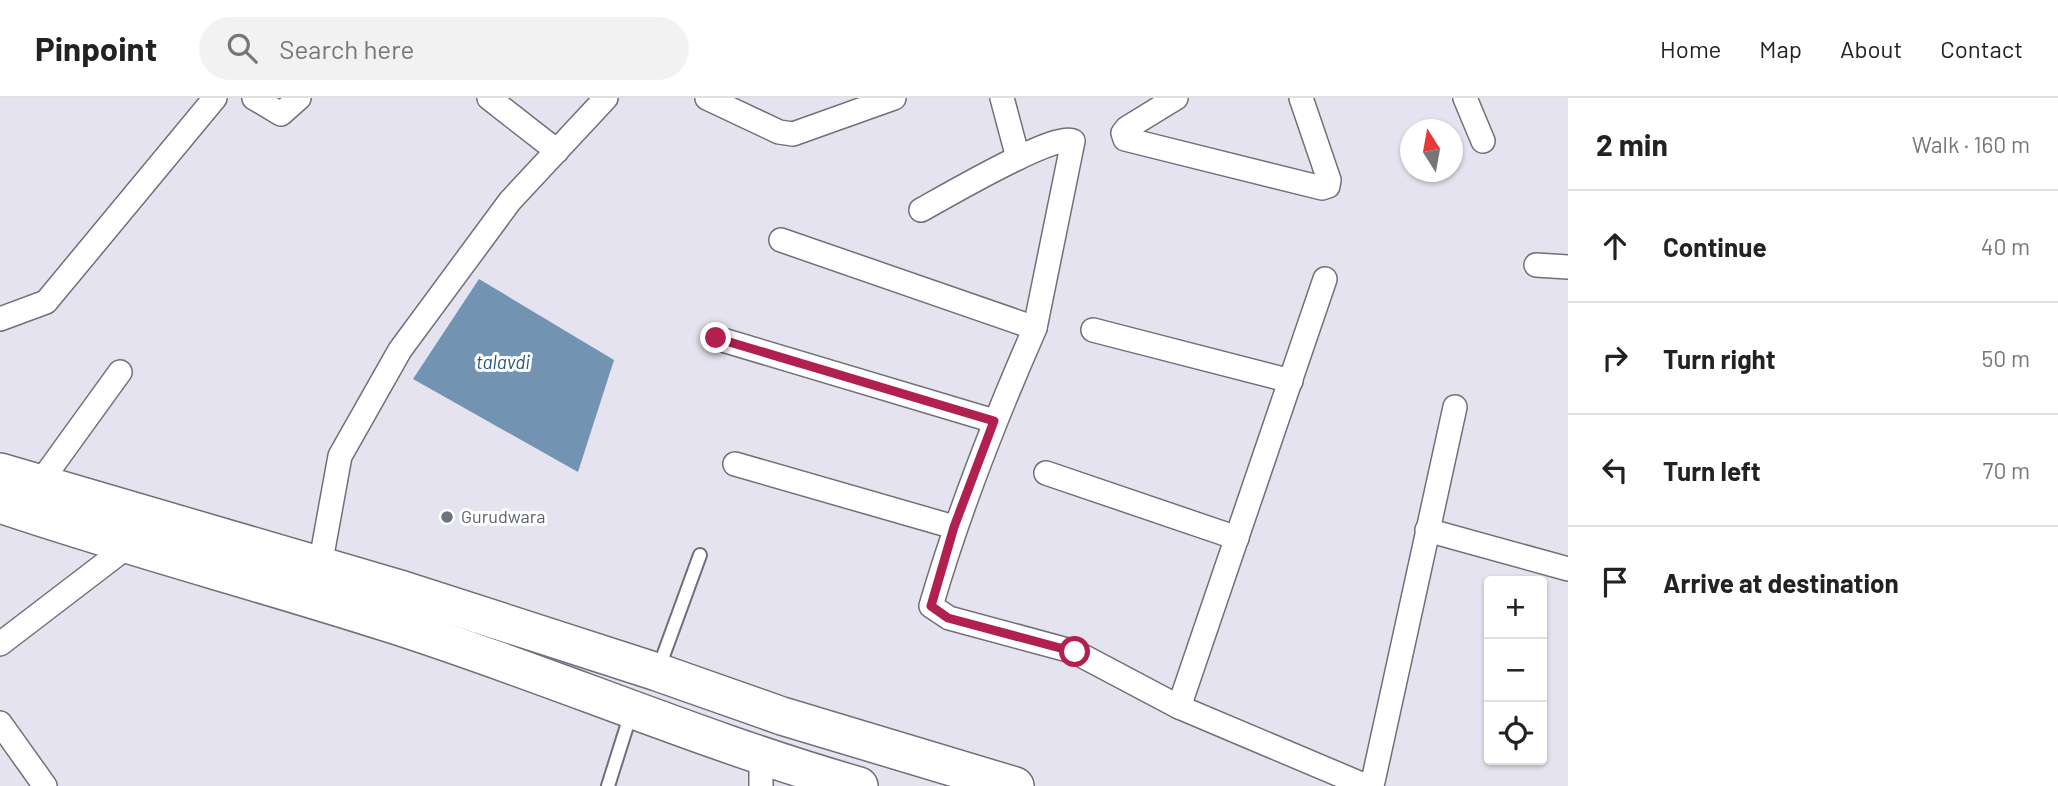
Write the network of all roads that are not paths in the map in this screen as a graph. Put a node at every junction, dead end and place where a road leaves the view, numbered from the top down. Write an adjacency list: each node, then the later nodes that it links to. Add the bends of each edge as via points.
1 (215, 98): 20 (street, via 46,302)
2 (254, 98): 3 (street, via 281,114)
3 (299, 98)
4 (489, 98): 13 (street)
5 (606, 98): 13 (street)
6 (707, 98): 7 (street, via 779,132 793,134)
7 (894, 98)
8 (1002, 98): 14 (street)
9 (1176, 98): 10 (street, via 1128,128 1125,139 1322,188 1329,180)
10 (1301, 98)
11 (1465, 98): 12 (street)
12 (1483, 141)
13 (557, 151): 39 (street, via 510,201 400,350 340,456)
14 (1018, 158): 15 (street); 21 (street, via 1063,139 1073,141)
15 (921, 210)
16 (780, 240): 21 (street)
17 (1536, 265): 18 (street)
18 (1568, 267)
19 (1325, 279): 25 (street)
20 (0, 319)
21 (1035, 328): 27 (street)
22 (1093, 330): 25 (street)
23 (716, 338): 27 (street)
24 (120, 372): 31 (street)
25 (1291, 381): 36 (street)
26 (1455, 407): 35 (street)
27 (994, 421): 34 (street)
28 (735, 464): 34 (street)
29 (0, 472): 31 (main road)
30 (1046, 473): 36 (street)
31 (39, 484): 33 (main road)
32 (0, 504): 37 (main road)
33 (162, 520): 37 (street); 39 (main road)
34 (954, 527): 44 (street, via 931,606 948,618 1075,652)
35 (1427, 530): 40 (street); 52 (street)
36 (1237, 538): 44 (street)
37 (127, 547): 41 (street); 43 (main road, via 385,622)
38 (700, 555): 42 (lane)
39 (320, 566): 42 (main road)
40 (1568, 569)
41 (0, 644)
42 (657, 672): 50 (main road, via 782,716)
43 (632, 708): 46 (main road); 48 (lane)
44 (1180, 708): 51 (street)
45 (0, 723): 47 (street)
46 (761, 772): 49 (main road)
47 (45, 786)
48 (608, 786)
49 (859, 786)
50 (1015, 786)
51 (1366, 786)
52 (1372, 786)

